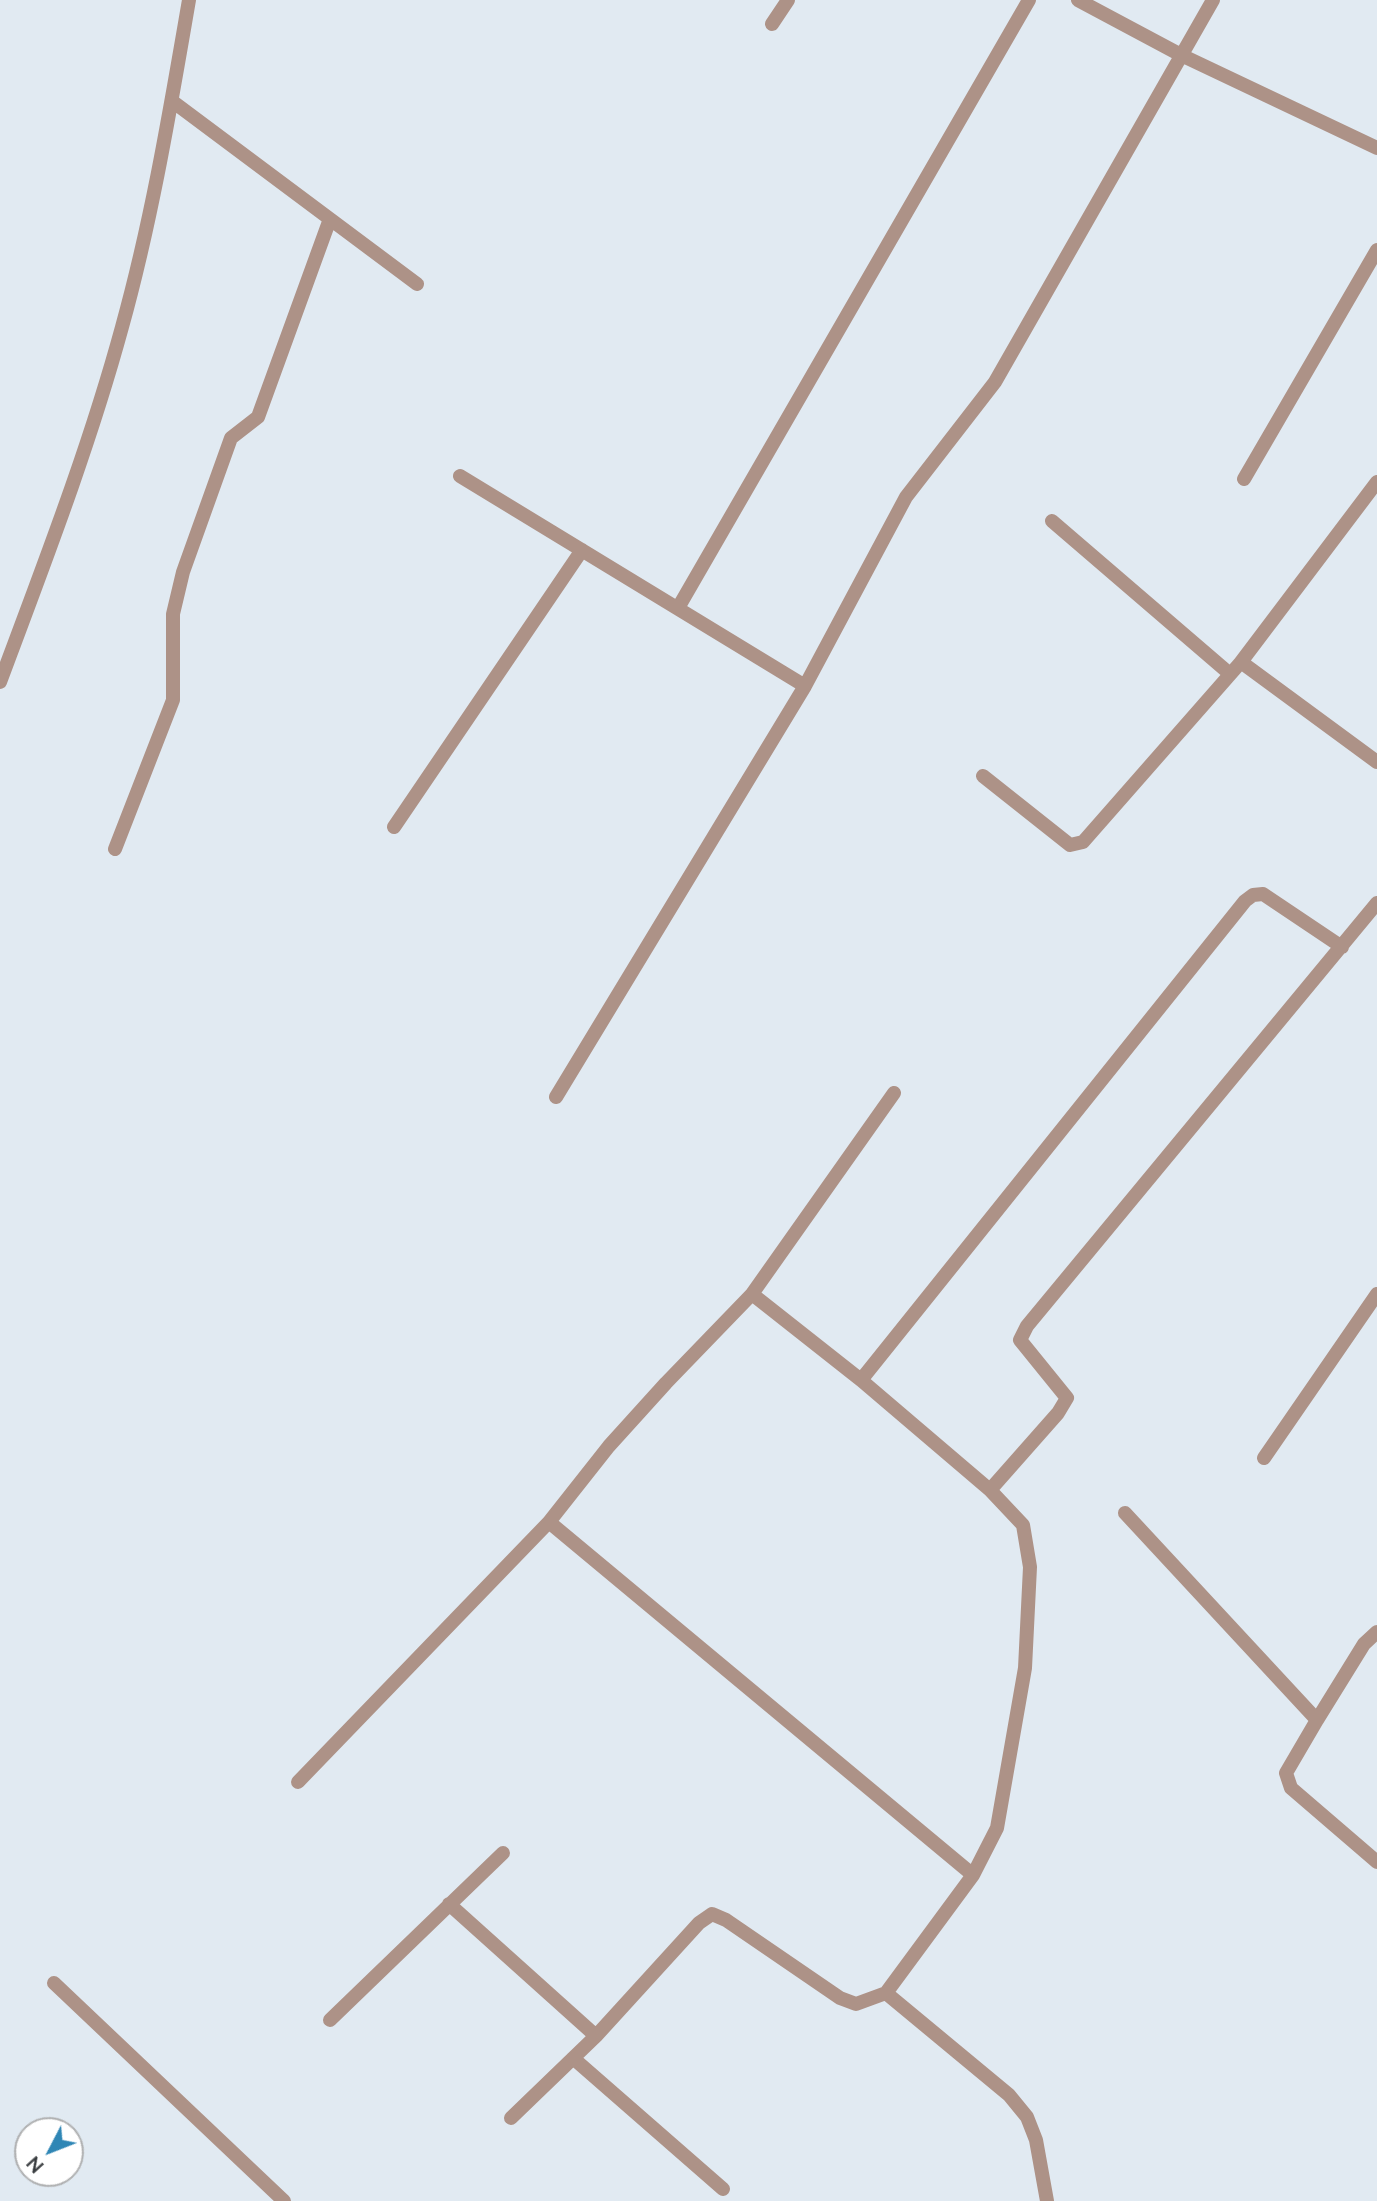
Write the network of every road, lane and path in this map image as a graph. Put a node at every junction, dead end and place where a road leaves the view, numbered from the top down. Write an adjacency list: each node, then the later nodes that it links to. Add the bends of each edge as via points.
1 (189, 0): 8 (street)
2 (788, 0): 6 (street)
3 (1029, 0): 18 (street)
4 (1077, 0): 7 (street)
5 (1213, 0): 7 (street)
6 (772, 24)
7 (1181, 55): 9 (street); 22 (street, via 995,382 906,498)
8 (172, 101): 10 (street); 21 (street, via 123,325 82,462)
9 (1377, 148)
10 (330, 219): 12 (street); 26 (street, via 258,417 231,438 183,572 173,614 173,699)
11 (1377, 250): 14 (street)
12 (417, 284)
13 (460, 476): 17 (street)
14 (1244, 479)
15 (1377, 482): 19 (street)
16 (1052, 521): 20 (street)
17 (582, 550): 18 (street); 25 (street)
18 (678, 608): 22 (street)
19 (1241, 662): 20 (street); 23 (street)
20 (1230, 674): 24 (street, via 1083,842 1070,845)
21 (0, 682)
22 (805, 686): 30 (street)
23 (1377, 762)
24 (984, 776)
25 (394, 827)
26 (115, 849)
27 (1377, 902): 28 (street)
28 (1342, 947): 33 (street, via 1263,894 1245,901); 35 (street, via 1027,1326 1020,1340 1067,1398)
29 (894, 1093): 31 (street)
30 (556, 1097)
31 (752, 1294): 33 (street); 37 (street, via 658,1392)
32 (1377, 1294): 34 (street)
33 (861, 1380): 35 (street)
34 (1264, 1458)
35 (990, 1490): 43 (street, via 1023,1525 1030,1567 1021,1695 997,1828)
36 (1125, 1513): 39 (street)
37 (549, 1522): 40 (street); 43 (street)
38 (1377, 1632): 39 (street, via 1364,1644)
39 (1317, 1720): 42 (street, via 1286,1773 1291,1788)
40 (298, 1782)
41 (503, 1853): 44 (street)
42 (1377, 1862)
43 (973, 1875): 46 (street)
44 (449, 1904): 47 (street); 48 (street)
45 (54, 1983): 52 (street)
46 (886, 1993): 48 (street, via 856,2004 840,1998 712,1914); 53 (street, via 1009,2095 1027,2117)
47 (330, 2020)
48 (596, 2036): 49 (street)
49 (573, 2058): 50 (street); 51 (street)
50 (511, 2118)
51 (723, 2189)
52 (285, 2201)
53 (1047, 2201)

